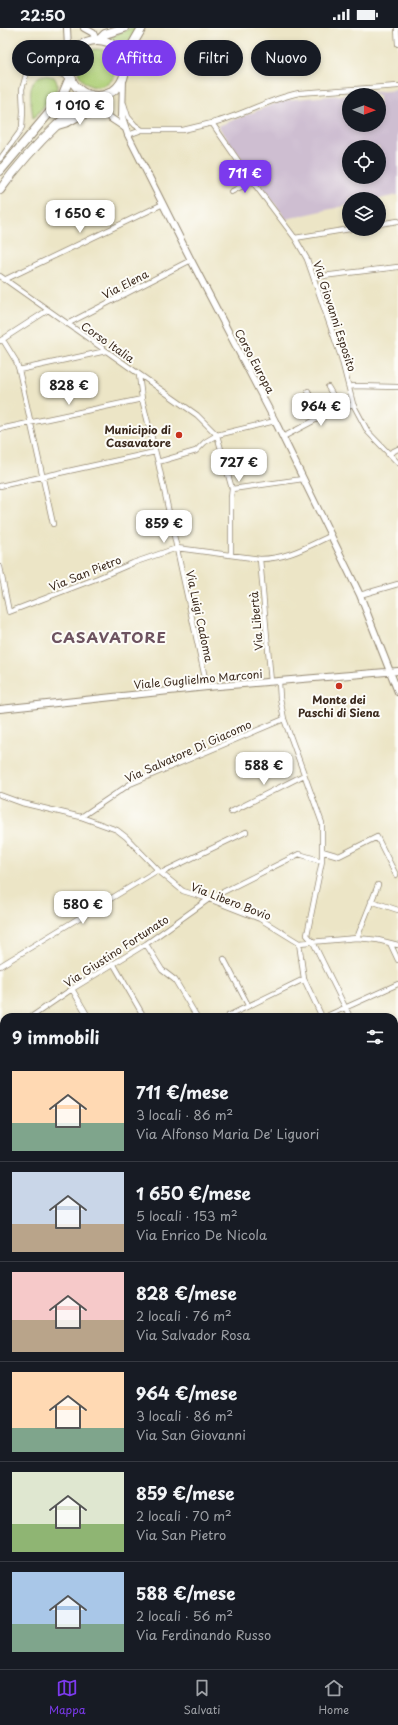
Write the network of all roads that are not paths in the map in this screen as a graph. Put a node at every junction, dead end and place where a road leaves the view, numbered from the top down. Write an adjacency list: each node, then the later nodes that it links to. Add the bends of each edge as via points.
1 (68, 28): 6 (street)
2 (84, 28): 7 (street, via 93,33)
3 (124, 28): 7 (highway, via 105,34)
4 (142, 28): 8 (highway)
5 (397, 28): 11 (street)
6 (68, 40)
7 (98, 40): 9 (highway); 10 (highway)
8 (135, 40)
9 (94, 41)
10 (102, 41)
11 (398, 44)
12 (26, 76): 28 (street, via 22,89 23,116 19,133)
13 (65, 76): 16 (street)
14 (72, 76): 16 (highway)
15 (123, 76): 17 (highway)
16 (72, 79): 19 (highway, via 78,88); 29 (highway, via 60,100)
17 (123, 79): 19 (highway, via 114,90 100,96); 20 (street, Corso Europa)
18 (398, 86): 22 (street, via 284,96 236,117)
19 (92, 95): 21 (street, via 94,104); 24 (highway, via 86,103)
20 (122, 95): 23 (street, via 126,112); 25 (street, Corso Europa)
21 (104, 114): 24 (street, via 82,115); 25 (street)
22 (212, 124): 26 (street, via 184,130); 30 (street, Via Giovanni Esposito)
23 (135, 125): 25 (street); 26 (street)
24 (56, 126): 31 (highway)
25 (125, 128): 27 (street, Corso Europa)
26 (142, 130): 27 (street)
27 (128, 135): 33 (street, Corso Europa)
28 (0, 159)
29 (0, 171)
30 (252, 181): 32 (street); 37 (street, Via Giovanni Esposito)
31 (0, 190)
32 (231, 192)
33 (163, 204): 38 (street, Corso Europa); 41 (street)
34 (398, 221): 35 (street)
35 (386, 223)
36 (342, 230): 37 (street)
37 (295, 238): 40 (street, Via Giovanni Esposito)
38 (191, 260): 43 (street, Via Elena); 56 (street, Corso Europa)
39 (398, 267): 40 (street)
40 (314, 277): 49 (street, Via Giovanni Esposito, via 341,357)
41 (2, 278): 42 (street, Corso Italia)
42 (48, 310): 43 (street, Corso Italia); 44 (street)
43 (67, 324): 45 (street, Corso Italia)
44 (1, 340): 46 (street)
45 (106, 351): 46 (street); 47 (street, Corso Italia)
46 (19, 370): 57 (street)
47 (140, 375): 52 (street, Corso Italia); 59 (street, via 197,415)
48 (328, 387): 54 (street)
49 (348, 387): 50 (street); 53 (street, Via Giovanni Esposito)
50 (398, 387)
51 (308, 391): 55 (street)
52 (142, 399): 57 (street); 62 (street, Corso Italia)
53 (352, 404): 54 (street); 63 (street, Via Giovanni Esposito, via 368,432)
54 (341, 409): 55 (street)
55 (319, 418): 60 (street)
56 (275, 421): 59 (street); 60 (street, Corso Europa)
57 (31, 422): 58 (street); 66 (street)
58 (0, 429)
59 (217, 435): 64 (street, via 196,451); 69 (street)
60 (283, 437): 67 (street, Corso Europa)
61 (398, 449): 63 (street)
62 (156, 452): 64 (street, Corso Italia); 66 (street)
63 (388, 454): 65 (street, Via Giovanni Esposito)
64 (158, 462): 72 (street, Corso Italia)
65 (398, 463)
66 (44, 477): 68 (street); 70 (street)
67 (303, 479): 69 (street); 71 (street, Corso Europa)
68 (0, 486)
69 (232, 489): 73 (street)
70 (53, 524)
71 (330, 536): 74 (street, Via San Pietro, via 284,556); 77 (street, Corso Europa)
72 (176, 548): 73 (street, Via San Pietro); 75 (street, Via San Pietro, via 132,562 98,578 9,612); 82 (street, Via Luigi Cadoma)
73 (231, 555): 74 (street, Via San Pietro)
74 (260, 559): 80 (street, Via Libertà)
75 (0, 568)
76 (398, 584): 77 (street)
77 (360, 595): 79 (street, Corso Europa)
78 (398, 671): 79 (street, Viale Guglielmo Marconi)
79 (389, 672): 81 (street, Viale Guglielmo Marconi); 83 (street, Corso Europa)
80 (270, 682): 81 (street, Viale Guglielmo Marconi); 82 (street, Viale Guglielmo Marconi)
81 (278, 682): 85 (street)
82 (206, 687): 84 (street, Viale Guglielmo Marconi)
83 (398, 692)
84 (0, 709)
85 (284, 719): 86 (street); 89 (street, Via Salvatore Di Giacomo, via 130,784)
86 (304, 775): 88 (street); 91 (street, via 322,823)
87 (0, 795): 89 (street, Via Libero Bovio)
88 (231, 812)
89 (81, 817): 93 (street, Via Libero Bovio, via 117,830)
90 (246, 832): 93 (street)
91 (322, 851): 92 (street); 94 (street, via 339,856 377,837)
92 (322, 861): 96 (street, Via Giustino Fortunato, via 299,854); 100 (street, via 307,935)
93 (160, 871): 96 (street, Via Libero Bovio, via 182,891); 108 (street)
94 (396, 875)
95 (378, 885): 97 (street)
96 (209, 900): 101 (street, Via Libero Bovio, via 260,919); 103 (street, Via Giustino Fortunato)
97 (372, 900): 98 (street); 99 (street)
98 (398, 910)
99 (357, 938): 100 (street); 102 (street)
100 (313, 942): 101 (street); 113 (street)
101 (299, 943): 109 (street)
102 (390, 943): 104 (street); 106 (street)
103 (146, 944): 107 (street, Via Giustino Fortunato); 117 (street, via 162,970 175,980)
104 (398, 945)
105 (224, 959): 112 (street)
106 (398, 960)
107 (113, 963): 111 (street, Via Giustino Fortunato); 116 (street)
108 (0, 966)
109 (304, 979): 112 (street); 119 (street)
110 (398, 984): 113 (street)
111 (72, 989): 114 (street, Via Giustino Fortunato); 115 (street)
112 (248, 1006): 118 (street)
113 (346, 1008): 120 (street); 121 (street)
114 (37, 1013)
115 (86, 1013)
116 (142, 1013)
117 (195, 1013)
118 (234, 1013)
119 (320, 1013)
120 (332, 1013)
121 (348, 1013)

